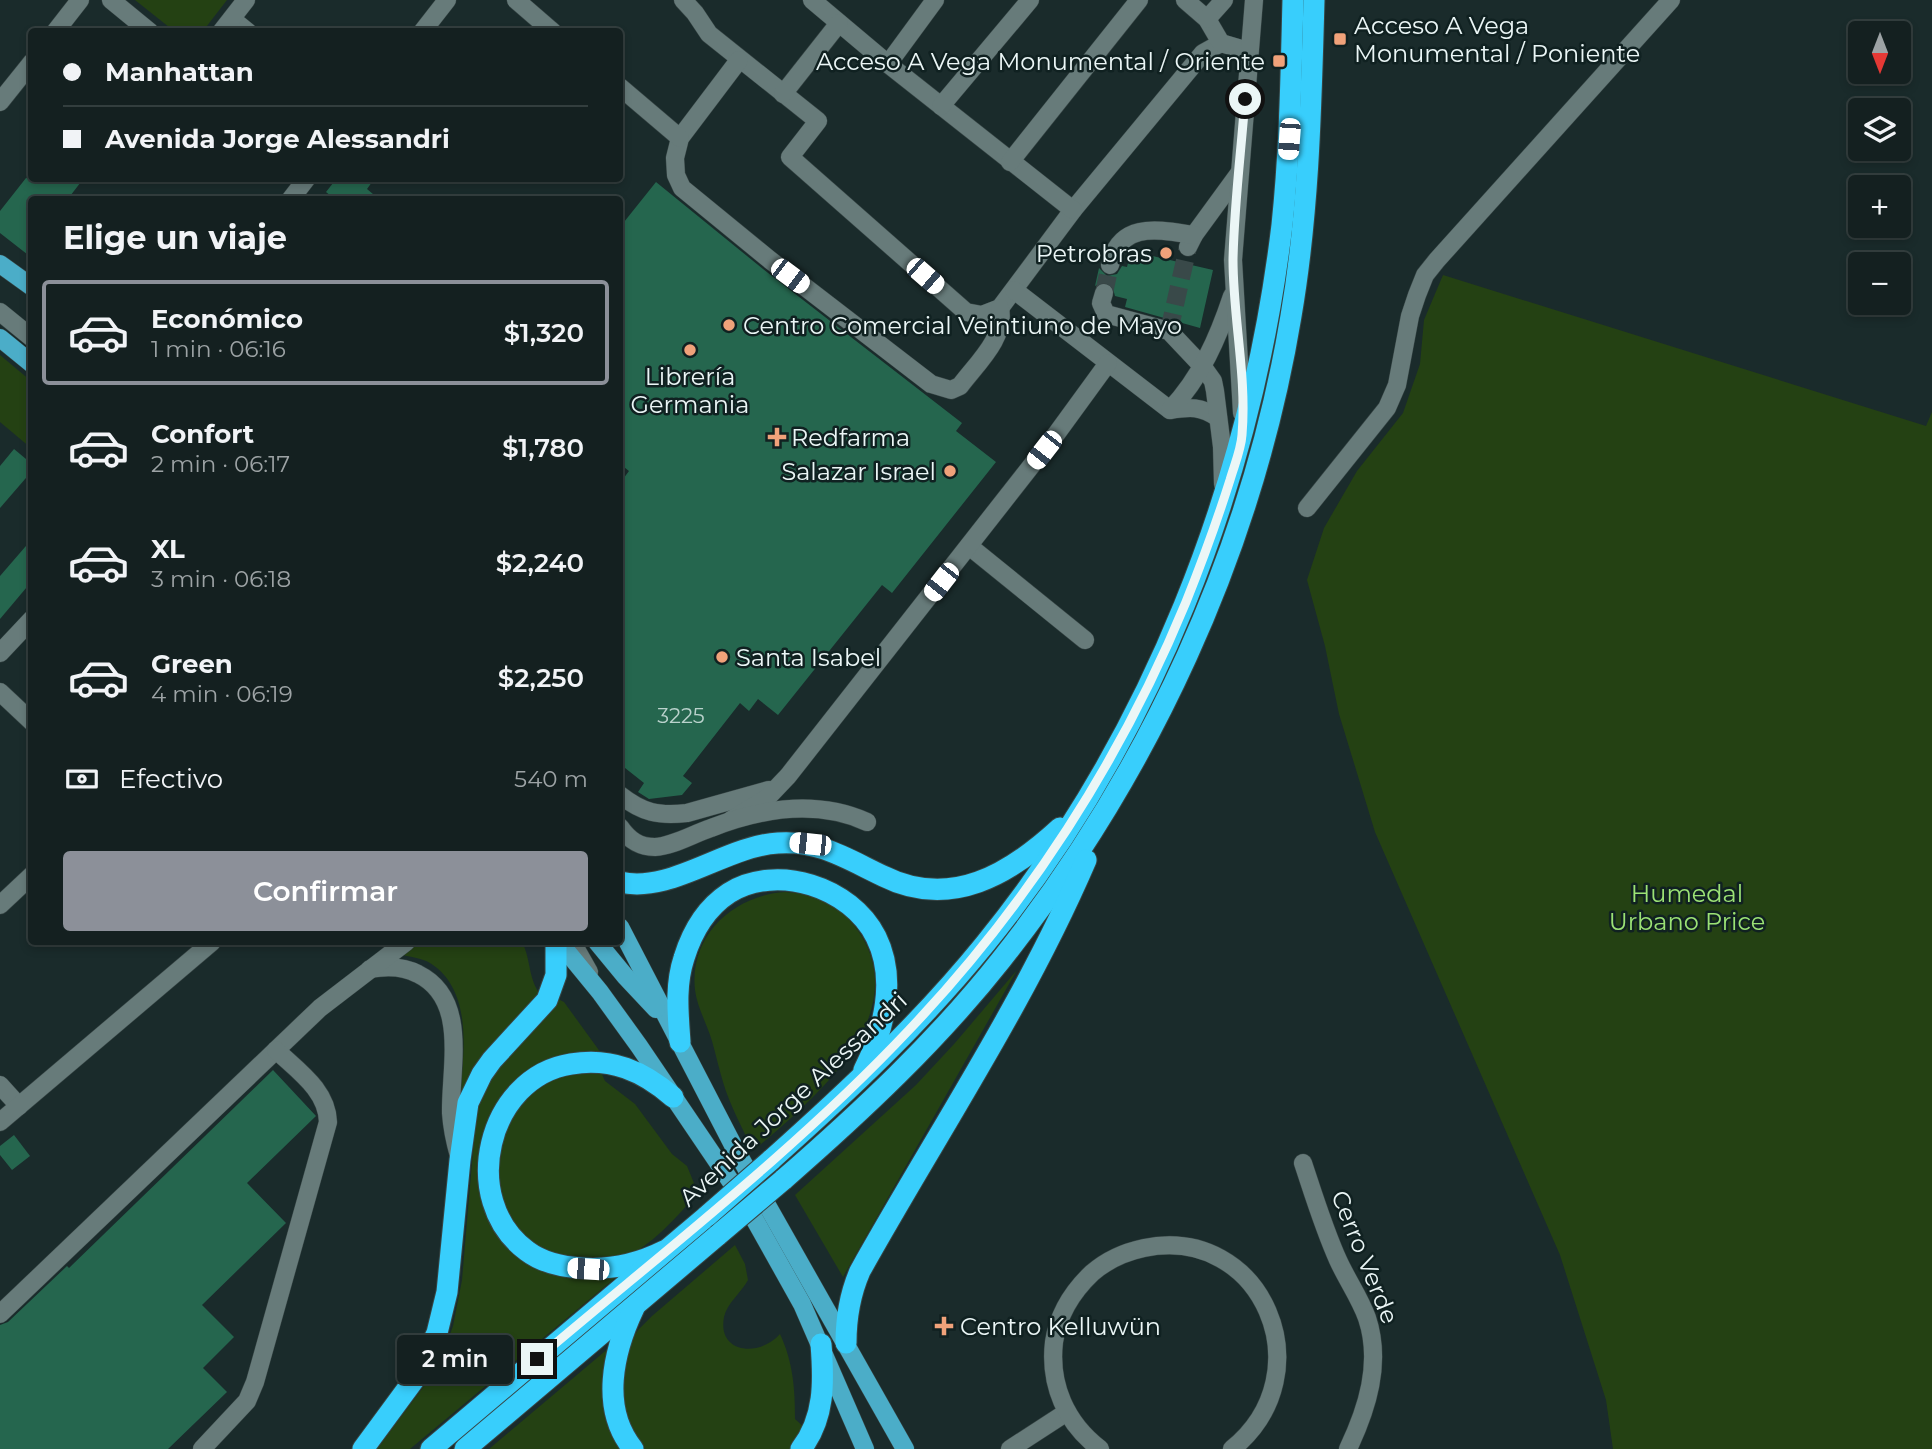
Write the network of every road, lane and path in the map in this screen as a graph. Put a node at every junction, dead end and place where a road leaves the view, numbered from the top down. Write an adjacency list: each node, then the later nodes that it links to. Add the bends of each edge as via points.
1 (80, 0): 20 (street)
2 (111, 0): 21 (street)
3 (246, 0): 19 (street)
4 (447, 0): 22 (street)
5 (516, 0): 23 (street)
6 (683, 0): 26 (street, via 709,34)
7 (812, 0): 18 (street)
8 (935, 0): 27 (street)
9 (1030, 0): 32 (street)
10 (1139, 0): 34 (street)
11 (1185, 0): 17 (street)
12 (1224, 0): 17 (street)
13 (1254, 0): 25 (street)
14 (1293, 0): 55 (highway, Avenida Jorge Alessandri, via 1282,224 1266,329)
15 (1314, 0): 67 (highway, Avenida Jorge Alessandri, via 1300,253 1282,370 1268,425 1201,628)
16 (1671, 0): 57 (street, via 1431,267 1413,306 1397,385 1387,408)
17 (1206, 19): 24 (street)
18 (839, 23): 27 (street); 30 (street)
19 (227, 25)
20 (58, 28)
21 (145, 28)
22 (425, 28)
23 (548, 28)
24 (1221, 43): 25 (street); 38 (street, via 1203,53)
25 (1248, 51): 35 (street)
26 (739, 60): 30 (street); 33 (street)
27 (888, 64): 32 (street)
28 (28, 67): 31 (street)
29 (623, 90): 33 (street)
30 (783, 94): 45 (street, via 818,121 790,157 966,312 982,315)
31 (0, 102)
32 (941, 106): 34 (street)
33 (680, 138): 45 (street, via 675,158 682,188 931,384 951,390 960,386 998,335 1003,321)
34 (1010, 162): 38 (street)
35 (1240, 172): 40 (street, via 1191,241 1153,229 1139,231 1119,244); 42 (street)
36 (304, 182): 37 (street)
37 (293, 196)
38 (1073, 210): 43 (street)
39 (0, 264): 41 (main road)
40 (1110, 265)
41 (28, 284)
42 (1235, 289): 52 (street); 55 (street)
43 (1014, 290): 45 (street); 51 (street)
44 (1104, 293): 52 (street, via 1101,303 1106,314 1169,331)
45 (1000, 308)
46 (6, 316): 47 (street); 49 (street)
47 (28, 335)
48 (0, 338): 50 (main road)
49 (28, 341)
50 (28, 361)
51 (1108, 363): 53 (street); 58 (street)
52 (1203, 367): 53 (street); 54 (street, via 1213,381)
53 (1170, 410): 54 (street, via 1194,407)
54 (1218, 418): 56 (street)
55 (1242, 438): 56 (highway, Avenida Jorge Alessandri)
56 (1223, 502): 66 (highway, Avenida Jorge Alessandri, via 1155,673)
57 (1307, 508)
58 (969, 546): 60 (street); 64 (street)
59 (28, 623): 61 (street)
60 (1085, 640)
61 (0, 653)
62 (0, 692): 63 (street)
63 (28, 718)
64 (776, 789): 65 (street, via 675,814 645,812); 68 (street)
65 (623, 797)
66 (1080, 810): 72 (highway, via 1010,868 960,887 913,887 839,853 793,842 741,849 654,882); 86 (highway, Avenida Jorge Alessandri, via 987,941 922,1017)
67 (1105, 811): 94 (highway, Avenida Jorge Alessandri, bridge, via 1037,913 959,1010 873,1099); 96 (highway, via 1042,956 860,1272 851,1298)
68 (731, 820): 69 (street, via 807,807); 70 (street, via 665,846 637,844)
69 (867, 822)
70 (623, 832)
71 (28, 879): 73 (street)
72 (623, 881)
73 (0, 905)
74 (623, 932): 83 (main road)
75 (208, 945): 89 (street)
76 (402, 945): 81 (street)
77 (557, 945): 91 (highway, via 551,993 503,1046 468,1103)
78 (560, 945): 82 (main road)
79 (574, 945): 82 (street)
80 (599, 945): 83 (main road)
81 (370, 969): 85 (street); 91 (street, via 393,967 414,972 444,998 453,1030 452,1126)
82 (600, 992): 88 (main road)
83 (668, 1021): 84 (main road)
84 (680, 1042): 86 (highway, via 680,976 706,913 744,885 775,880 807,884 850,905 869,925 881,950 885,1009); 96 (main road)
85 (276, 1051): 95 (street); 99 (street, via 322,1095 328,1122 255,1382 247,1401)
86 (859, 1080): 93 (highway, Avenida Jorge Alessandri, bridge)
87 (0, 1085): 89 (street)
88 (673, 1097): 93 (highway, via 654,1080 609,1064 580,1062 549,1070 524,1086 504,1108 493,1137 489,1171 494,1203 508,1232 526,1251 548,1263 609,1268); 97 (main road, via 746,1204)
89 (19, 1106): 90 (street)
90 (0, 1122)
91 (460, 1160): 100 (highway, via 450,1272 437,1333 416,1377)
92 (1303, 1163): 110 (street, Cerro Verde, via 1372,1337 1372,1381)
93 (664, 1251): 101 (highway, Avenida Jorge Alessandri)
94 (637, 1303): 102 (highway, Avenida Jorge Alessandri); 103 (highway, via 621,1341 612,1392 616,1418)
95 (0, 1314)
96 (846, 1343): 106 (main road)
97 (821, 1344): 104 (highway, via 821,1402 813,1430); 105 (main road)
98 (1067, 1412): 107 (street); 108 (street); 109 (street, via 1056,1384 1053,1355 1058,1325 1070,1298 1097,1269 1124,1254 1153,1247 1192,1249 1220,1260 1244,1278 1258,1293 1275,1329 1275,1388 1257,1424)
99 (202, 1449)
100 (363, 1449)
101 (431, 1449)
102 (465, 1449)
103 (633, 1449)
104 (801, 1449)
105 (865, 1449)
106 (905, 1449)
107 (1010, 1449)
108 (1100, 1449)
109 (1232, 1449)
110 (1348, 1449)

